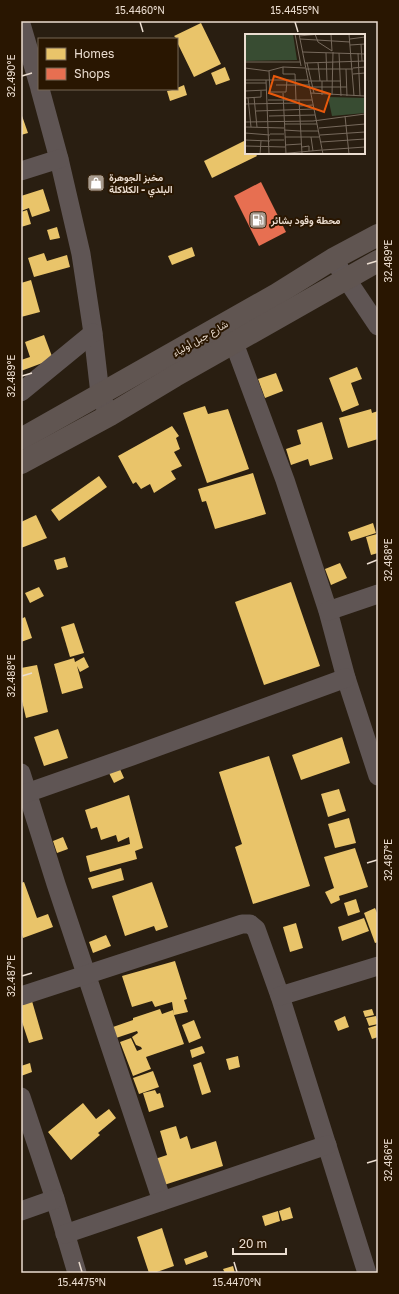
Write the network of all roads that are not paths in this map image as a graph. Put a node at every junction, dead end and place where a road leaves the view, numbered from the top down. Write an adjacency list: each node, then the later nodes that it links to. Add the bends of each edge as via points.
1 (21, 24): 2 (street)
2 (38, 82)
3 (40, 90): 4 (street)
4 (59, 159): 5 (street); 11 (street, via 81,254)
5 (21, 171)
6 (378, 235): 7 (main road, شارع جبل أولياء)
7 (333, 259): 9 (street); 14 (main road, شارع جبل أولياء, via 277,294)
8 (378, 262): 9 (main road, شارع جبل أولياء)
9 (346, 280): 10 (street); 12 (main road, شارع جبل أولياء)
10 (378, 326)
11 (93, 333): 13 (street); 14 (street)
12 (234, 343): 15 (main road, شارع جبل أولياء); 19 (street, via 285,480)
13 (21, 392)
14 (100, 394): 15 (street); 16 (main road, شارع جبل أولياء)
15 (110, 415): 17 (main road, شارع جبل أولياء)
16 (21, 439)
17 (21, 463)
18 (378, 594): 19 (street)
19 (328, 611): 20 (street)
20 (346, 678): 22 (street); 23 (street)
21 (21, 773): 23 (street)
22 (378, 776)
23 (24, 794): 25 (street)
24 (378, 966): 27 (street)
25 (87, 975): 26 (street); 27 (street, via 242,924 250,924 256,929); 31 (street)
26 (21, 996)
27 (280, 996): 29 (street)
28 (21, 1096): 30 (street)
29 (327, 1145): 31 (street); 35 (street)
30 (55, 1199): 32 (street); 33 (street)
31 (162, 1201): 33 (street)
32 (21, 1211)
33 (65, 1234): 34 (street)
34 (77, 1273)
35 (367, 1273)

